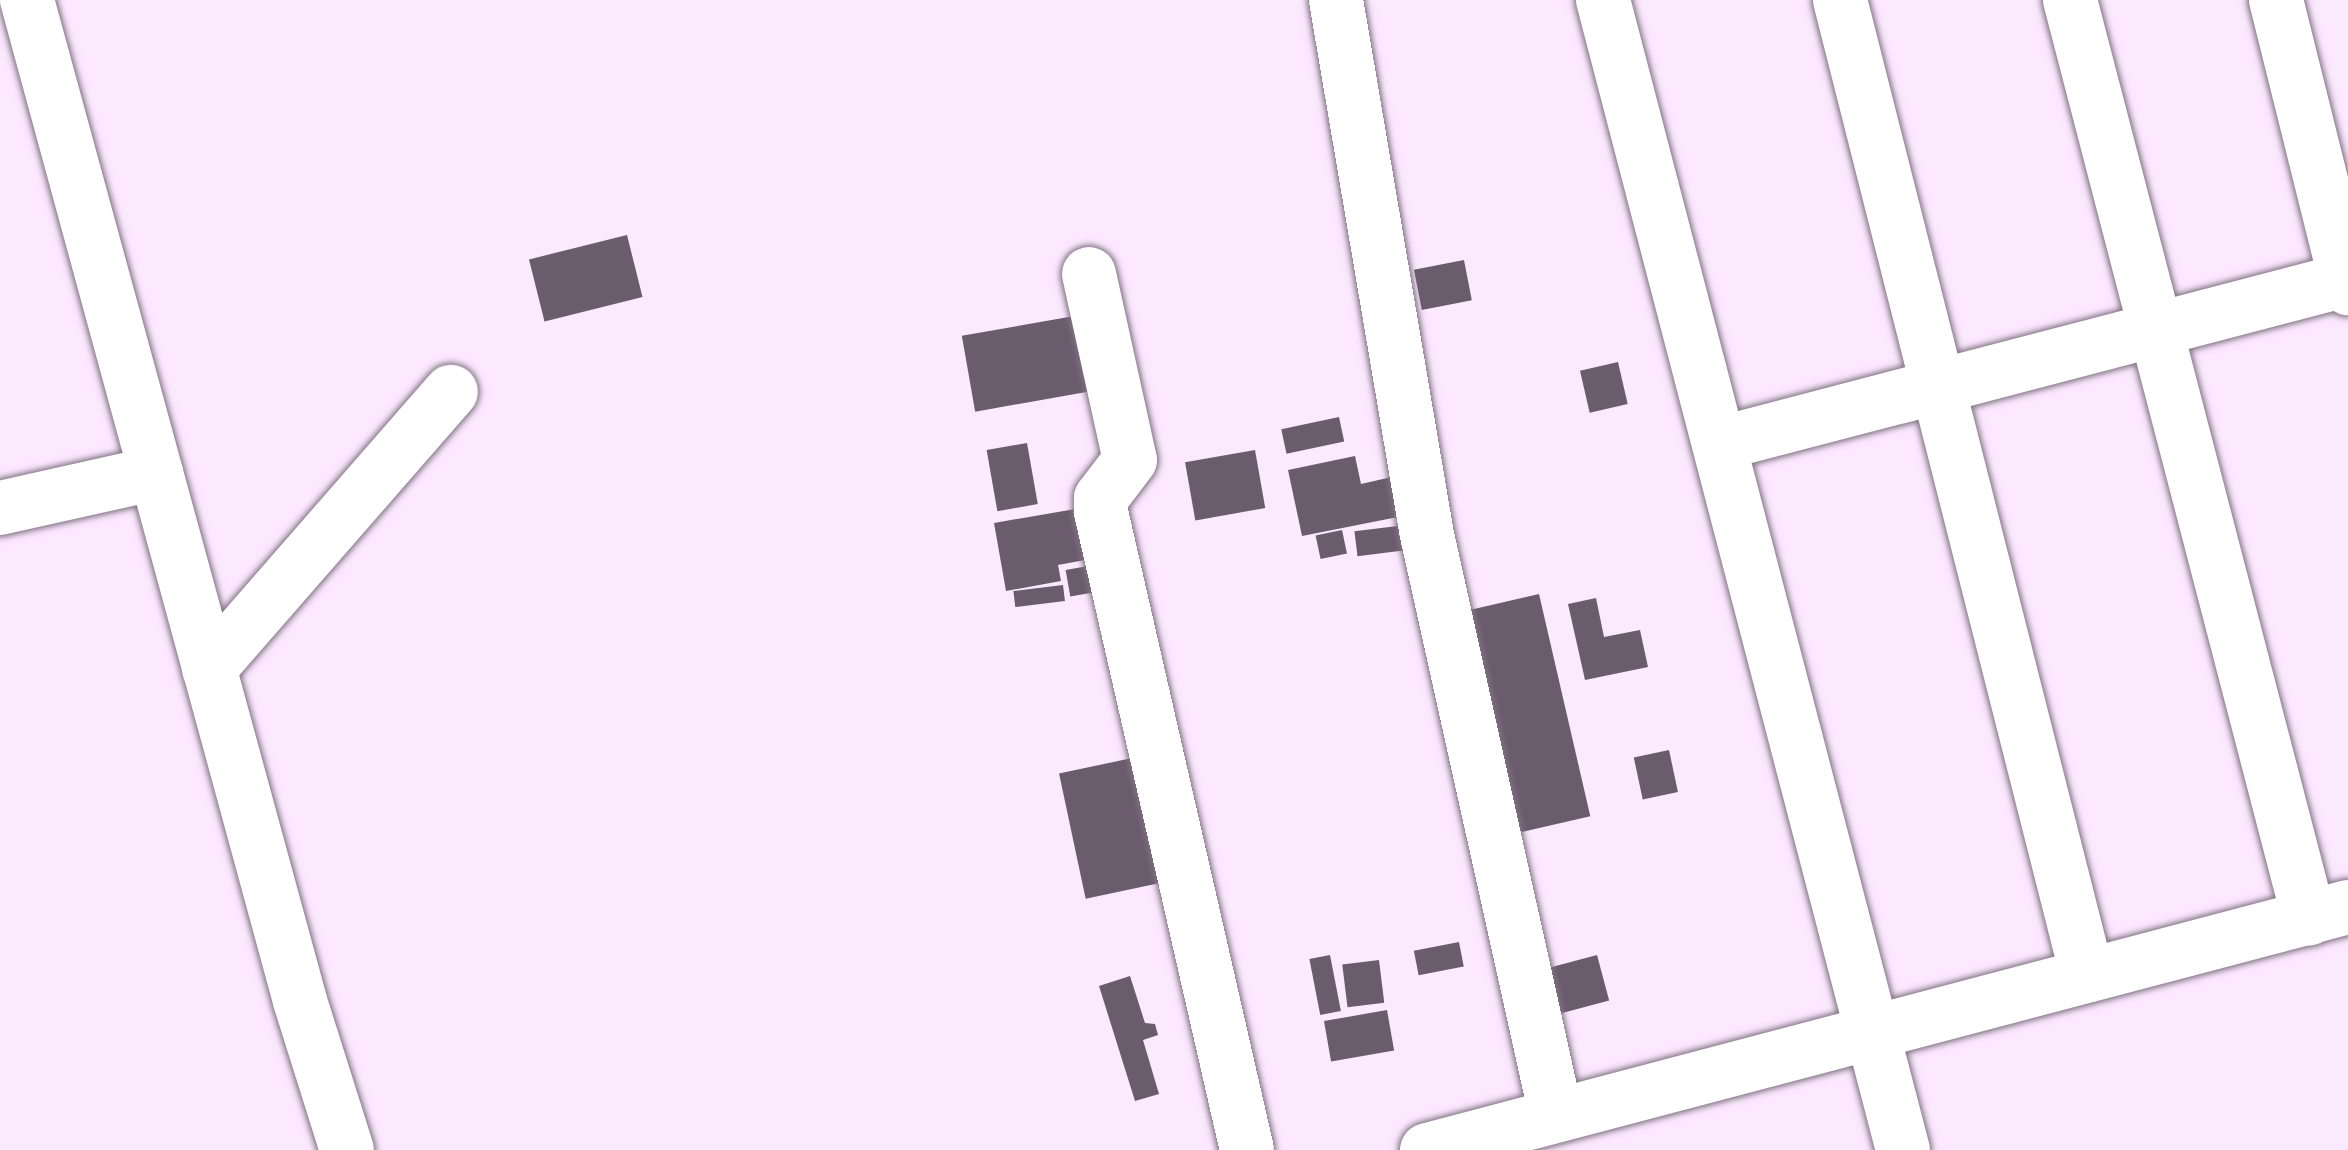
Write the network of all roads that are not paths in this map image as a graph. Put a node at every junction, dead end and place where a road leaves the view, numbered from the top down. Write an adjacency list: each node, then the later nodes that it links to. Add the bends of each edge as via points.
1 (27, 0): 13 (street)
2 (1336, 0): 19 (street, via 1426,536)
3 (1603, 0): 12 (street)
4 (1840, 0): 10 (street)
5 (2070, 0): 9 (street)
6 (2276, 0): 8 (street)
7 (1089, 274): 21 (street, via 1130,460 1101,512)
8 (2347, 284): 9 (street)
9 (2157, 329): 10 (street); 16 (street)
10 (1935, 388): 12 (street); 17 (street)
11 (451, 392): 15 (street)
12 (1723, 443): 18 (street)
13 (156, 473): 14 (street); 15 (street)
14 (0, 508)
15 (209, 669): 20 (street)
16 (2329, 913): 17 (street)
17 (2087, 975): 18 (street)
18 (1870, 1031): 19 (street); 23 (street)
19 (1556, 1115): 22 (street)
20 (347, 1150)
21 (1247, 1150)
22 (1427, 1150)
23 (1903, 1150)

